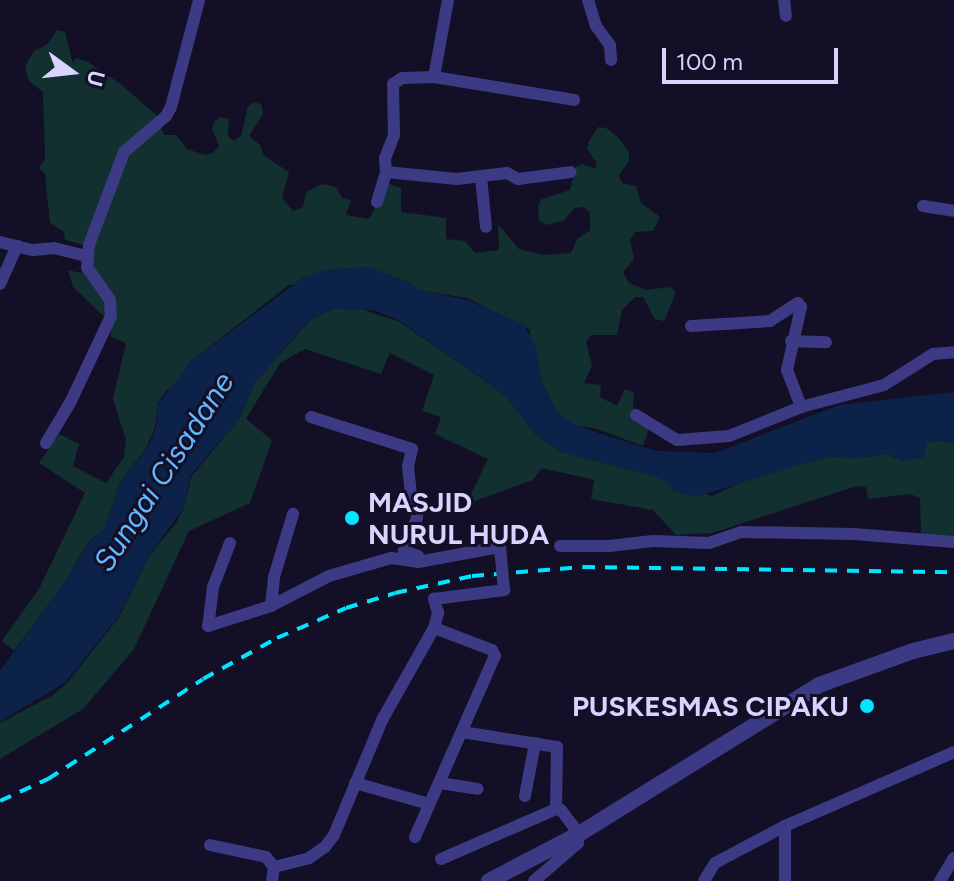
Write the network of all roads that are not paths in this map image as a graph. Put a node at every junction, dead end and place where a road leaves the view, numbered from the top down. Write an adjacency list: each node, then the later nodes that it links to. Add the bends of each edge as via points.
1 (199, 0): 18 (street, via 171,107 124,152)
2 (448, 0): 7 (street)
3 (588, 0): 6 (street, via 589,13 609,42)
4 (784, 0): 5 (street)
5 (786, 16)
6 (611, 60)
7 (434, 77): 8 (street); 9 (street, via 402,78 393,84 394,135)
8 (574, 100)
9 (386, 172): 11 (street); 12 (street)
10 (571, 172): 11 (street, via 518,179 507,173)
11 (481, 177): 15 (street)
12 (377, 202)
13 (923, 206): 14 (street)
14 (954, 211)
15 (486, 227)
16 (0, 242): 17 (street)
17 (17, 246): 18 (street); 19 (street)
18 (86, 256): 27 (street, via 89,273 110,300 111,316)
19 (0, 284)
20 (691, 326): 21 (street, via 770,321 797,303 801,307)
21 (791, 341): 22 (street); 24 (street, via 787,370)
22 (826, 342)
23 (954, 352): 24 (street, via 933,354 884,385)
24 (801, 407): 25 (street, via 729,436 677,440)
25 (636, 415)
26 (311, 417): 32 (street, via 412,449 408,466 417,518 404,551 418,556)
27 (46, 443)
28 (293, 514): 33 (street)
29 (954, 542): 31 (street, via 741,532 709,543)
30 (230, 543): 33 (street, via 213,587 208,626)
31 (560, 546)
32 (418, 562): 33 (street, via 391,558 329,576); 34 (street, bridge, via 500,547 504,590 434,599)
33 (271, 606)
34 (434, 628): 36 (street, via 492,650 495,656); 39 (street, via 388,707)
35 (954, 641): 46 (street, via 819,685)
36 (462, 732): 37 (street); 40 (street)
37 (535, 743): 42 (street); 44 (street, via 558,749)
38 (954, 752): 45 (street)
39 (355, 783): 43 (street); 51 (street, via 325,847 309,858)
40 (440, 783): 41 (street); 43 (street)
41 (478, 789)
42 (525, 796)
43 (429, 804): 47 (street)
44 (556, 809): 46 (street); 50 (street)
45 (785, 826): 55 (street, via 715,863); 56 (street)
46 (579, 834): 53 (street); 54 (street, via 578,843)
47 (415, 837)
48 (210, 845): 51 (street, via 266,857)
49 (954, 858): 57 (street)
50 (441, 859)
51 (274, 867): 52 (street)
52 (272, 881)
53 (489, 881)
54 (534, 881)
55 (704, 881)
56 (785, 881)
57 (940, 881)

